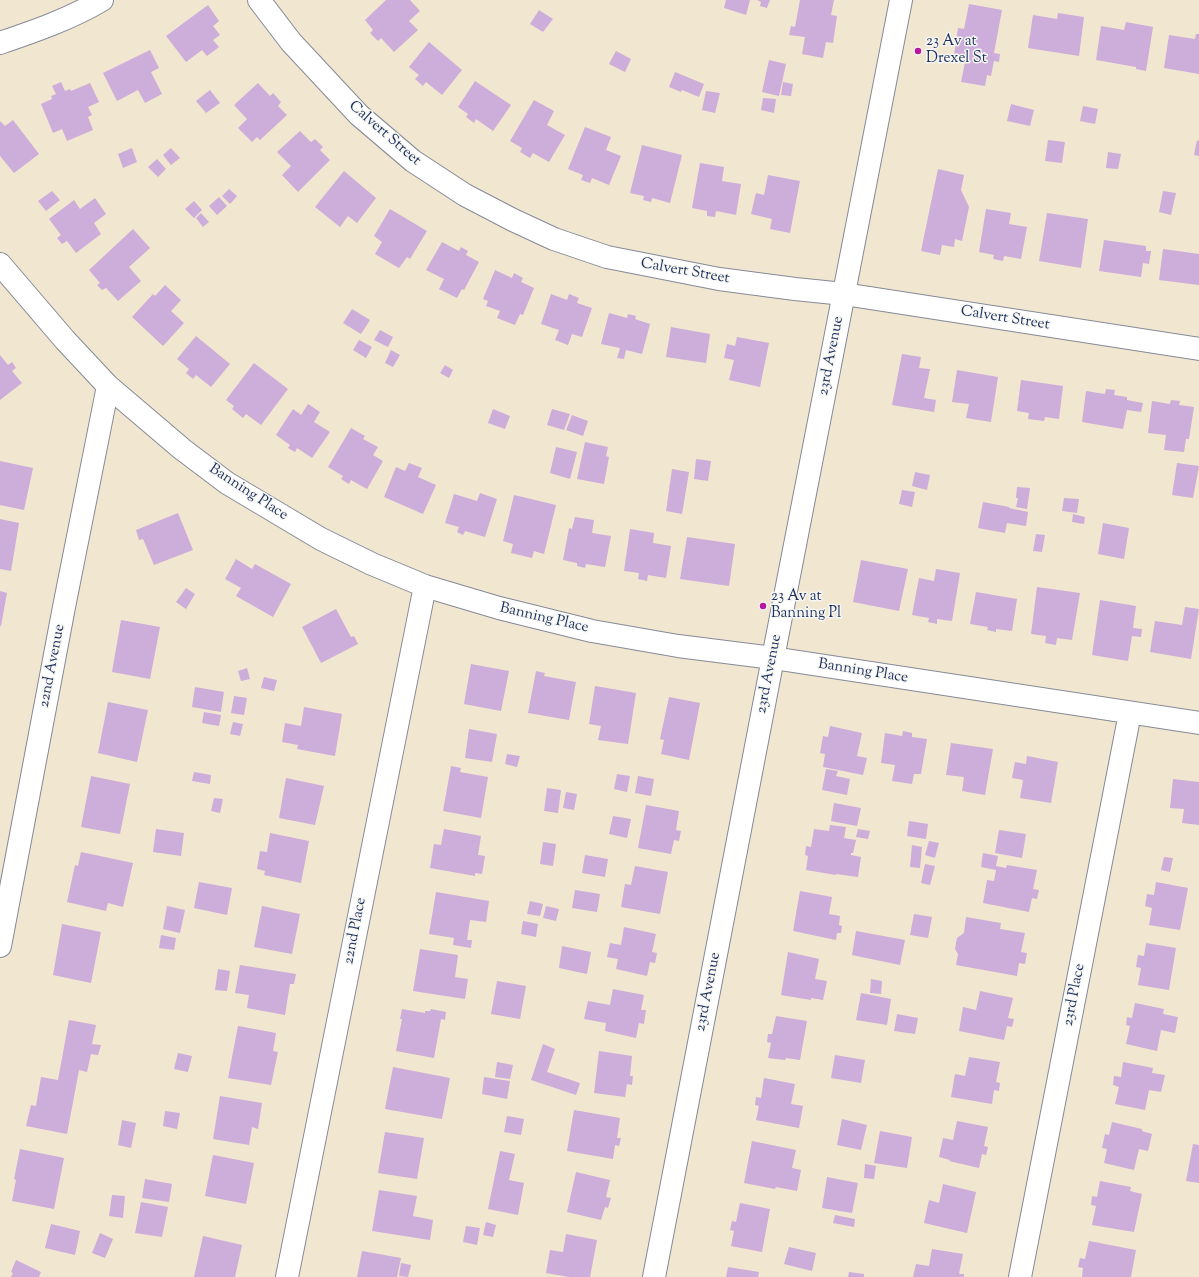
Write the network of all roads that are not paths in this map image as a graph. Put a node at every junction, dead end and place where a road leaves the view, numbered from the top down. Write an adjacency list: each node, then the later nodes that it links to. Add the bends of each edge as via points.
1 (102, 0): 4 (street, via 87,9)
2 (259, 0): 6 (street, Calvert Street, via 291,42 359,115 413,161 465,195 513,220 554,239 607,257 720,279)
3 (901, 0): 6 (street, 23rd Avenue)
4 (0, 44)
5 (0, 264): 8 (street, Banning Place)
6 (844, 294): 7 (street, Calvert Street); 10 (street, 23rd Avenue)
7 (1199, 349)
8 (108, 386): 9 (street, Banning Place, via 182,449 227,483 321,539); 13 (street, 22nd Avenue)
9 (425, 586): 10 (street, Banning Place, via 592,631 678,646); 14 (street, 22nd Place)
10 (773, 658): 11 (street, Banning Place); 15 (street, 23rd Avenue)
11 (1130, 713): 12 (street, Banning Place); 16 (street, 23rd Place)
12 (1199, 724)
13 (0, 946)
14 (287, 1277)
15 (654, 1277)
16 (1020, 1277)

